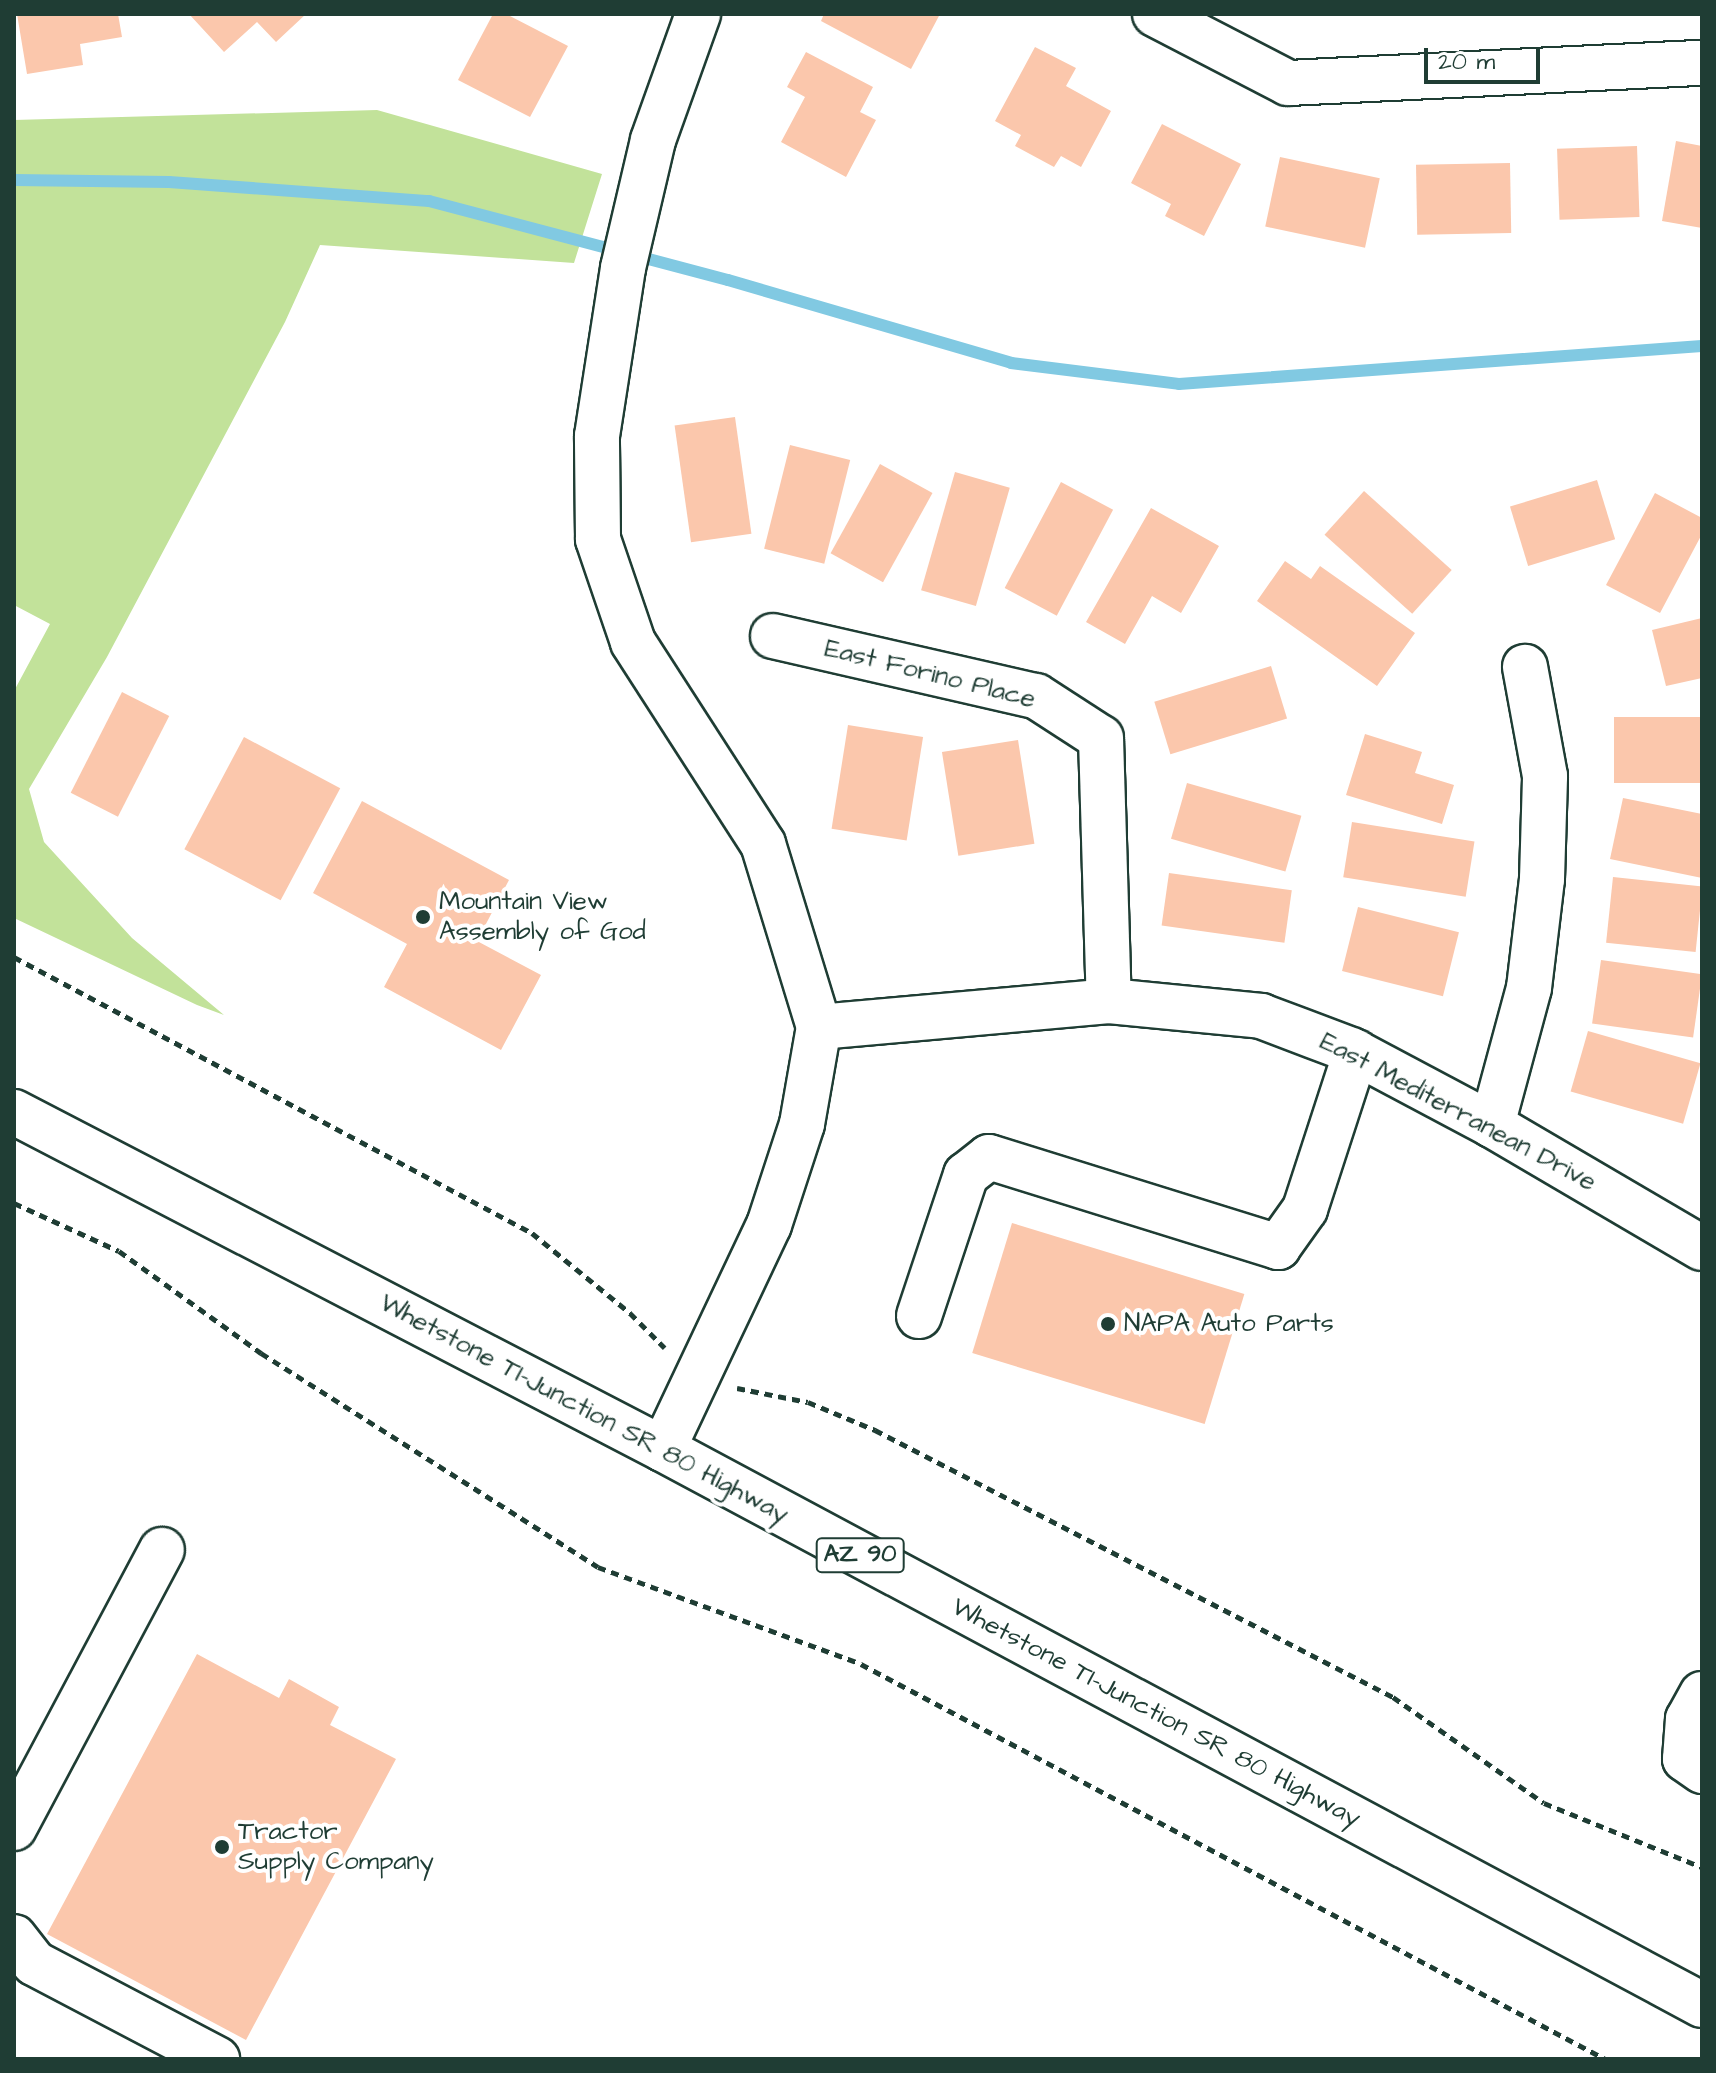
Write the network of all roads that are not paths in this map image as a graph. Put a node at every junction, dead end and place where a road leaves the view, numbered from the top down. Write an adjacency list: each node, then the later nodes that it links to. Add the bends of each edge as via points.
1 (698, 14): 7 (main road, via 653,140 623,268 597,436 598,539 633,642 763,844)
2 (1155, 14): 3 (main road, via 1288,83)
3 (1702, 63)
4 (773, 636): 6 (main road, East Forino Place, via 1036,696 1101,738)
5 (1525, 667): 10 (main road, via 1545,776 1542,879 1529,988)
6 (1109, 1001): 7 (main road, East Mediterranean Drive); 8 (main road, East Mediterranean Drive, via 1261,1016)
7 (819, 1027): 13 (main road, via 802,1124 769,1225)
8 (1356, 1052): 10 (main road, East Mediterranean Drive); 12 (main road, via 1305,1209 1278,1247 989,1157 966,1175)
9 (14, 1112): 13 (main road, Whetstone TI-Junction SR 80 Highway / AZ 90)
10 (1492, 1125): 11 (main road, East Mediterranean Drive)
11 (1702, 1248)
12 (919, 1316)
13 (663, 1449): 19 (main road, Whetstone TI-Junction SR 80 Highway / AZ 90)
14 (162, 1550): 17 (main road)
15 (1702, 1694): 16 (main road, via 1688,1719 1685,1759)
16 (1702, 1771)
17 (14, 1828)
18 (14, 1937): 20 (main road, via 34,1963)
19 (1702, 2005)
20 (217, 2059)

